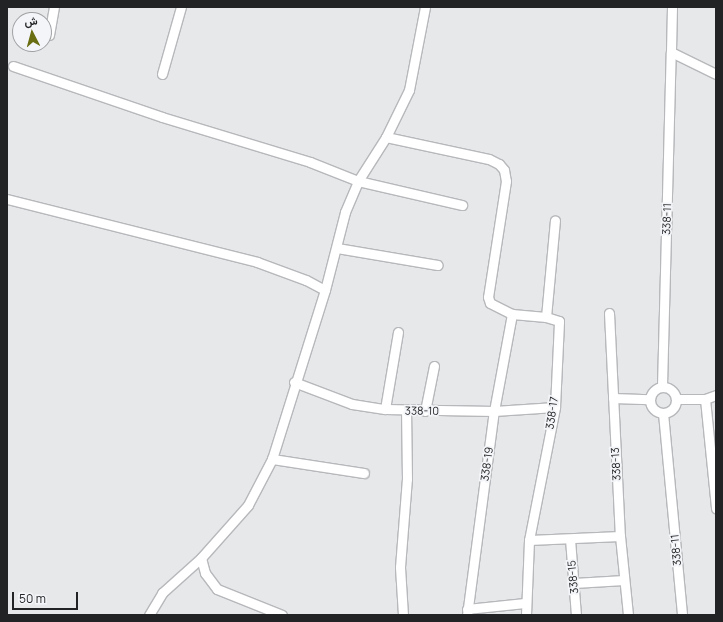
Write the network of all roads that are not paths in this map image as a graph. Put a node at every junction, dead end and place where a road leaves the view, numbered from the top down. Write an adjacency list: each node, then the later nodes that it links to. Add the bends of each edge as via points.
1 (54, 7): 5 (street)
2 (181, 7): 8 (street)
3 (425, 7): 10 (street, via 409,90)
4 (672, 7): 6 (street, 338-11)
5 (52, 18)
6 (671, 52): 9 (street); 24 (street, 338-11)
7 (13, 66): 11 (street, via 162,117 310,162)
8 (162, 74)
9 (716, 74)
10 (386, 137): 11 (street); 19 (street, via 489,159 504,170 506,181 488,297 490,303)
11 (358, 181): 13 (street); 15 (street, via 345,212)
12 (7, 199): 17 (street, via 257,262 306,280)
13 (462, 205)
14 (555, 220): 20 (street)
15 (337, 248): 16 (street); 17 (street)
16 (438, 265)
17 (325, 290): 23 (street)
18 (609, 313): 26 (street, 338-13)
19 (512, 314): 20 (street); 34 (street, 338-19)
20 (546, 317): 30 (street, 338-17, via 559,321)
21 (398, 332): 31 (street)
22 (434, 366): 33 (street)
23 (294, 382): 31 (street, 338-10, via 352,404); 36 (street)
24 (662, 386): 27 (street, via 655,389); 28 (street, via 670,388)
25 (716, 395): 29 (street)
26 (613, 398): 27 (street); 39 (street, 338-13)
27 (649, 399): 35 (street, via 652,407)
28 (676, 399): 29 (street); 35 (street, via 671,410)
29 (705, 399): 38 (street)
30 (555, 407): 34 (street, 338-10); 41 (street, 338-17)
31 (385, 409): 32 (street, 338-10)
32 (406, 411): 33 (street, 338-10); 49 (street, via 407,479 400,567)
33 (425, 411): 34 (street, 338-10)
34 (494, 411): 46 (street, 338-19)
35 (663, 413): 53 (street, 338-11)
36 (272, 459): 37 (street); 42 (street, via 248,505)
37 (364, 473)
38 (716, 508)
39 (620, 536): 40 (street); 43 (street, 338-13)
40 (570, 539): 41 (street); 44 (street, 338-15)
41 (529, 540): 45 (street, 338-17)
42 (201, 558): 47 (street, via 162,593); 48 (street, via 205,573 217,589)
43 (624, 580): 44 (street); 52 (street, 338-13)
44 (574, 583): 51 (street, 338-15)
45 (525, 604): 46 (street); 50 (street, 338-17)
46 (467, 612)
47 (149, 615)
48 (282, 615)
49 (403, 615)
50 (526, 615)
51 (576, 615)
52 (628, 615)
53 (682, 615)

